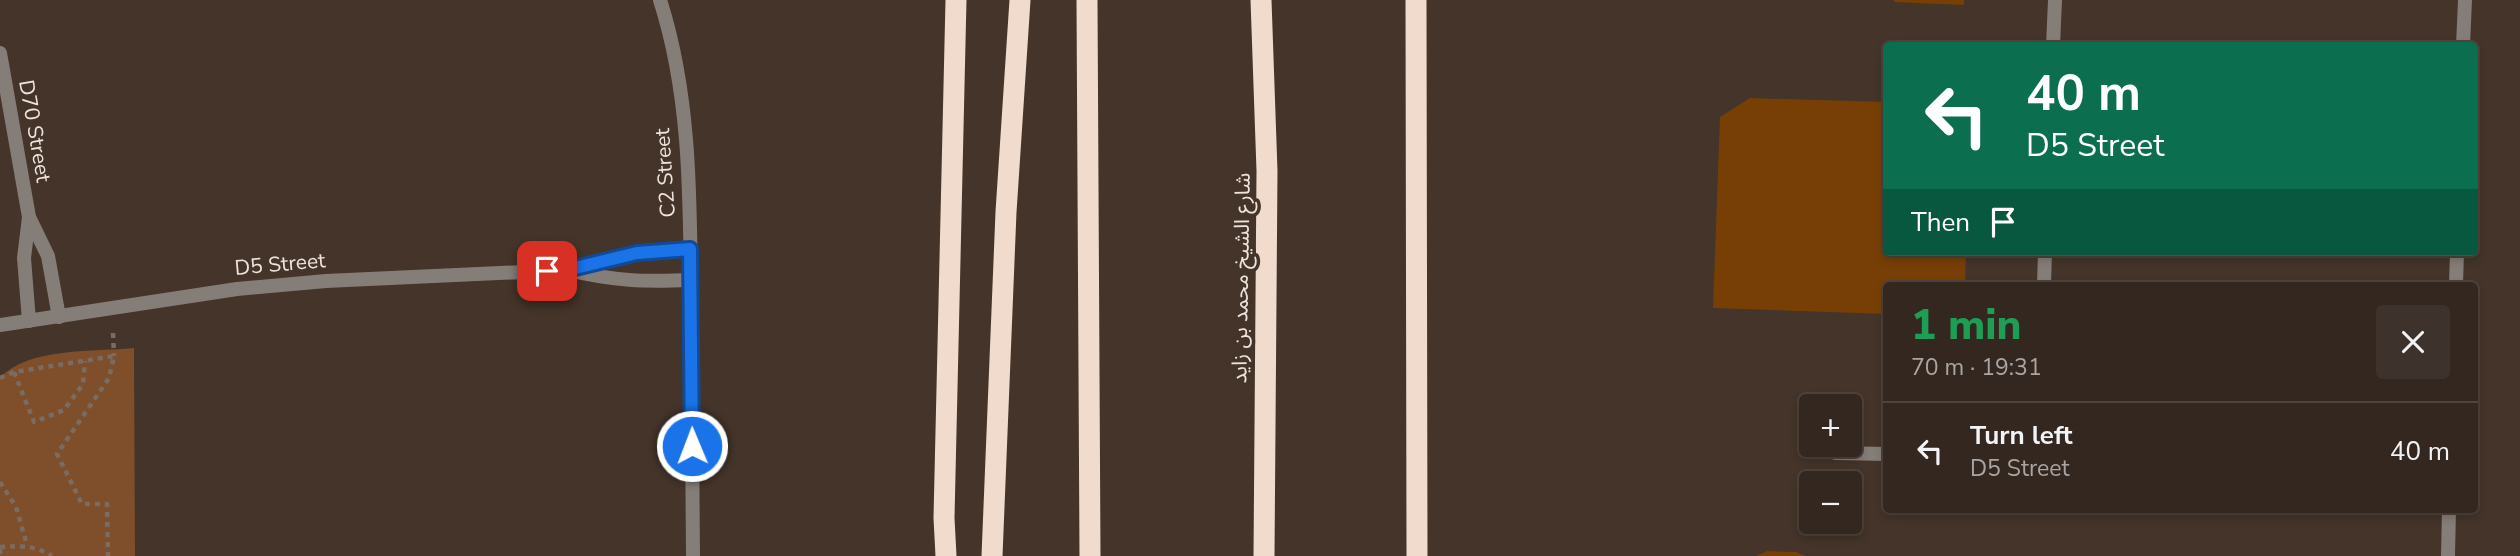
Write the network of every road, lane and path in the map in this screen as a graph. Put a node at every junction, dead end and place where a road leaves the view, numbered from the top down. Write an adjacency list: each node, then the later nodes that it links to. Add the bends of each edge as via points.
1 (660, 0): 15 (street, C2 Street, via 679,91 688,165)
2 (950, 0): 13 (highway)
3 (956, 0): 13 (highway)
4 (1020, 0): 39 (highway)
5 (1087, 0): 40 (highway)
6 (1261, 0): 41 (highway, شارع الشيخ محمد بن زايد, via 1267,171)
7 (1416, 0): 42 (highway)
8 (2055, 0): 10 (street)
9 (2465, 0): 11 (street)
10 (2053, 42)
11 (2463, 42)
12 (0, 53): 14 (street, D70 Street)
13 (955, 55): 38 (highway)
14 (29, 217): 22 (street, D70 Street, via 48,256); 23 (street, D70 Street, via 24,258)
15 (690, 249): 18 (street, D5 Street, via 637,253); 19 (street, C2 Street)
16 (2045, 256): 20 (street)
17 (2457, 256): 21 (street)
18 (567, 270): 19 (street, D5 Street, via 617,280); 22 (street, D5 Street, via 237,289)
19 (691, 280): 37 (street, C2 Street)
20 (2044, 282)
21 (2456, 282)
22 (59, 317): 23 (street, D5 Street)
23 (29, 321): 24 (street, D5 Street)
24 (0, 325)
25 (85, 361): 26 (path); 26 (path, via 83,384 64,410 34,422); 36 (path, via 114,356 109,378 57,454 82,504 107,504)
26 (14, 372): 27 (path)
27 (0, 378)
28 (1862, 454): 29 (street)
29 (1883, 454)
30 (0, 482): 32 (path, via 16,507)
31 (2449, 513): 43 (street)
32 (27, 545): 33 (path); 35 (path)
33 (0, 548): 34 (path)
34 (0, 556)
35 (52, 556)
36 (108, 556)
37 (693, 556)
38 (946, 556)
39 (992, 556)
40 (1090, 556)
41 (1264, 556)
42 (1417, 556)
43 (2448, 556)

